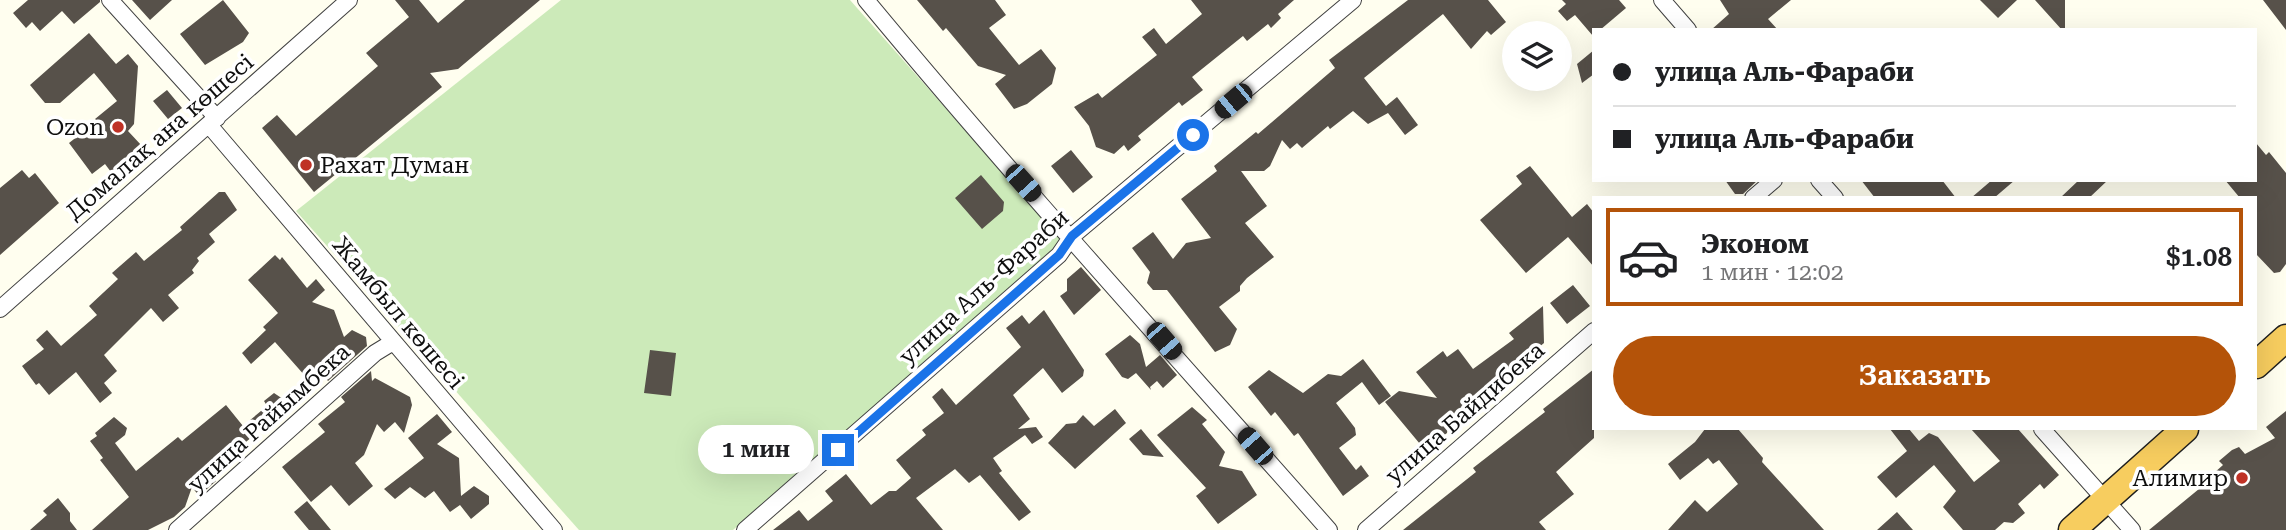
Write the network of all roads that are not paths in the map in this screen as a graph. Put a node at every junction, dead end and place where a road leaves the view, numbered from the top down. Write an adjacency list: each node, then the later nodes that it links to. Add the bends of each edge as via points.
1 (110, 0): 7 (street, Жамбыл көшесі)
2 (349, 0): 7 (street, Домалақ ана көшесі)
3 (866, 0): 10 (street, via 974,131)
4 (1353, 0): 10 (street, улица Аль-Фараби)
5 (1662, 0): 6 (street)
6 (1686, 28)
7 (213, 122): 11 (street, Домалақ ана көшесі); 14 (street, Жамбыл көшесі)
8 (1772, 182): 9 (street)
9 (1755, 196)
10 (1072, 236): 21 (street, улица Аль-Фараби, via 1059,255); 22 (street)
11 (0, 309)
12 (1592, 333): 23 (street, улица Байдибека)
13 (2286, 338): 15 (highway)
14 (393, 342): 19 (street, улица Райымбека); 20 (street, Жамбыл көшесі)
15 (2257, 364)
16 (2043, 430): 18 (street)
17 (2184, 430): 18 (highway)
18 (2106, 500): 24 (highway); 25 (street)
19 (177, 530)
20 (554, 530)
21 (745, 530)
22 (1329, 530)
23 (1366, 530)
24 (2073, 530)
25 (2132, 530)

